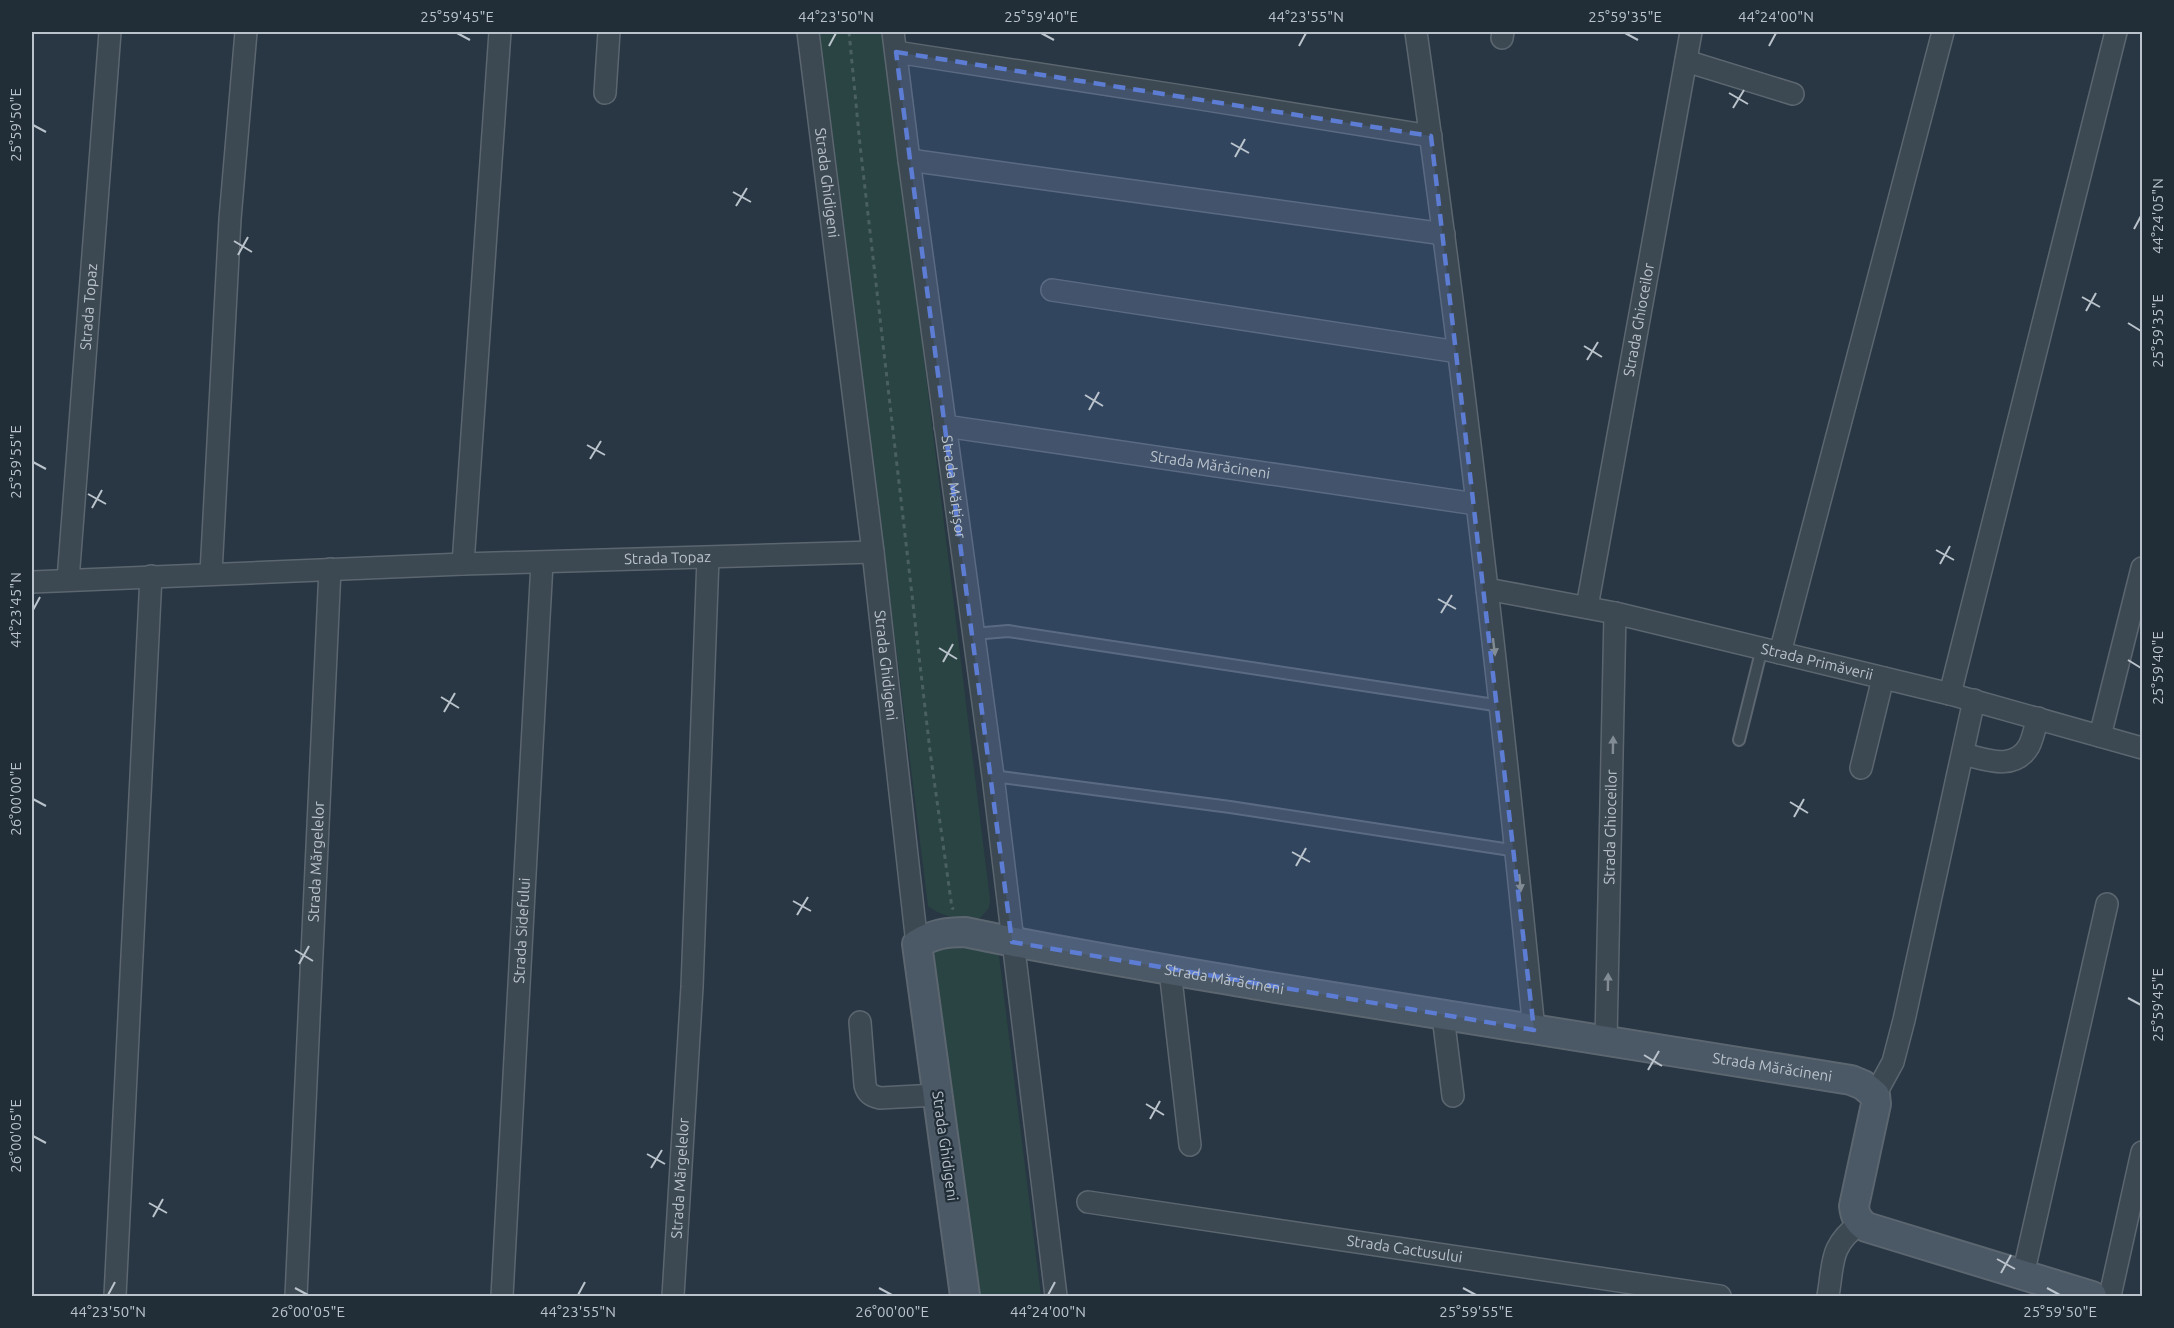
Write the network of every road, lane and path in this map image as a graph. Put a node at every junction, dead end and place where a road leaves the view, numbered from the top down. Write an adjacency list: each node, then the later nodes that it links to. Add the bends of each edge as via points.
1 (110, 32): 30 (street, Strada Topaz)
2 (246, 32): 28 (street, via 230,219)
3 (500, 32): 25 (street)
4 (609, 32): 13 (street)
5 (808, 32): 22 (street, Strada Ghidigeni)
6 (849, 32): 50 (path, via 930,751 952,908 958,912)
7 (1416, 32): 15 (street)
8 (1691, 32): 12 (street, Strada Ghioceilor)
9 (1943, 32): 36 (street)
10 (2116, 32): 38 (street)
11 (895, 42): 15 (street, via 1201,99); 16 (street, Strada Mărțișor)
12 (1686, 61): 14 (street); 33 (street, Strada Ghioceilor)
13 (605, 93)
14 (1793, 94)
15 (1431, 136): 17 (street)
16 (909, 160): 17 (street); 20 (street, Strada Mărțișor)
17 (1444, 234): 19 (street)
18 (1052, 290): 19 (street)
19 (1458, 352): 21 (street)
20 (945, 426): 21 (street, Strada Mărăcineni); 35 (street, Strada Mărțișor)
21 (1476, 504): 32 (street)
22 (873, 552): 23 (street, Strada Topaz); 52 (street, Strada Ghidigeni)
23 (708, 558): 24 (street, Strada Topaz); 69 (street, Strada Mărgelelor, via 692,987)
24 (542, 563): 25 (street, Strada Topaz); 68 (street, Strada Sidefului)
25 (463, 564): 27 (street, Strada Topaz)
26 (2142, 568): 42 (street)
27 (330, 569): 28 (street, Strada Topaz); 67 (street, Strada Mărgelelor)
28 (211, 573): 29 (street, Strada Topaz)
29 (151, 576): 30 (street, Strada Topaz); 66 (street)
30 (68, 580): 31 (street, Strada Topaz)
31 (32, 582)
32 (1487, 589): 33 (street, Strada Primăverii); 40 (street, one-way to 40)
33 (1587, 607): 34 (street, Strada Primăverii)
34 (1616, 613): 36 (street, Strada Primăverii); 57 (street, Strada Ghioceilor, one-way to 34)
35 (973, 634): 40 (lane, via 1008,631); 47 (street, Strada Mărțișor)
36 (1771, 651): 37 (street, Strada Primăverii); 43 (lane)
37 (1883, 678): 38 (street, Strada Primăverii); 46 (street)
38 (1950, 694): 39 (street, Strada Primăverii)
39 (1974, 700): 41 (street, Strada Primăverii); 45 (street)
40 (1501, 706): 48 (street)
41 (2038, 718): 42 (street, Strada Primăverii); 45 (street, via 2029,746 2011,762)
42 (2100, 736): 44 (street, Strada Primăverii)
43 (1739, 740)
44 (2142, 748)
45 (1963, 754): 59 (street, via 1904,1020 1893,1062)
46 (1861, 768)
47 (993, 776): 48 (lane); 51 (street, Strada Mărțișor)
48 (1516, 851): 56 (street, one-way to 56)
49 (2107, 904): 65 (street)
50 (965, 932): 51 (street, Strada Mărăcineni); 52 (street, Strada Mărăcineni, via 932,935)
51 (1012, 942): 53 (street, Strada Mărăcineni); 71 (street, Strada Mărțișor)
52 (917, 944): 58 (street, Strada Ghidigeni)
53 (1170, 970): 54 (street, Strada Mărăcineni); 61 (street)
54 (1443, 1016): 56 (street, Strada Mărăcineni); 60 (street)
55 (860, 1022): 58 (street, via 866,1091 880,1098)
56 (1534, 1030): 57 (street, Strada Mărăcineni)
57 (1606, 1040): 59 (street, Strada Mărăcineni, via 1851,1080)
58 (938, 1095): 70 (street, Strada Ghidigeni)
59 (1875, 1095): 64 (street, via 1854,1206)
60 (1453, 1096)
61 (1190, 1145)
62 (2142, 1152): 75 (street)
63 (1088, 1202): 72 (street, Strada Cactusului)
64 (1860, 1223): 65 (street); 73 (street, via 1836,1246)
65 (2023, 1275): 74 (street)
66 (115, 1296)
67 (296, 1296)
68 (502, 1296)
69 (673, 1296)
70 (965, 1296)
71 (1056, 1296)
72 (1720, 1296)
73 (1828, 1296)
74 (2092, 1296)
75 (2110, 1296)

